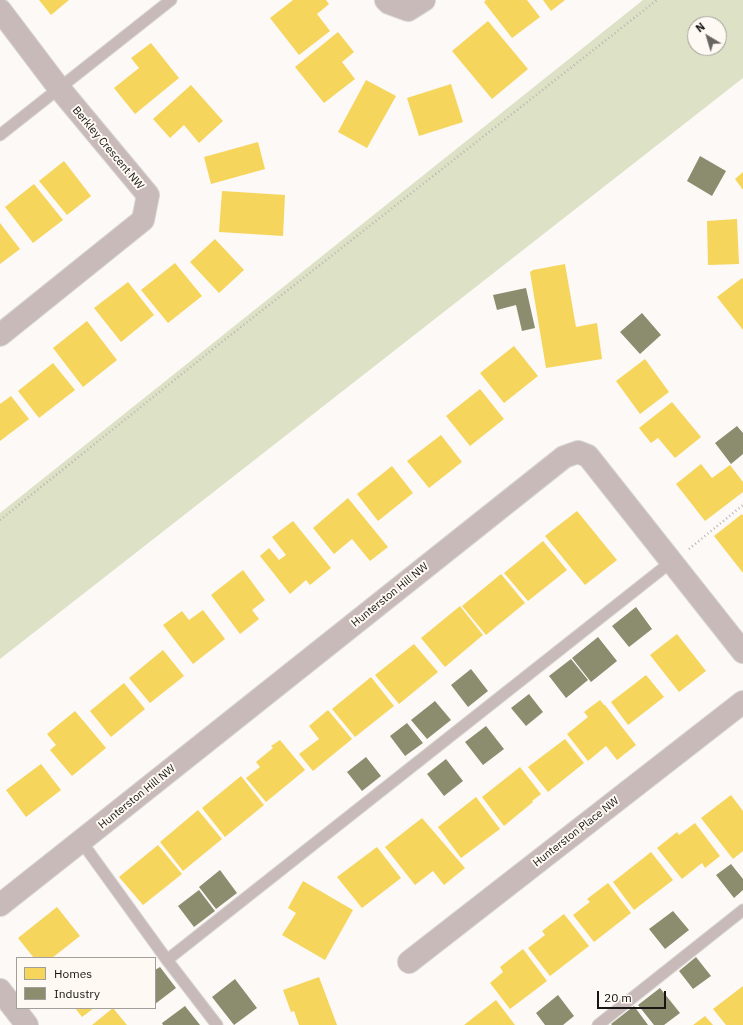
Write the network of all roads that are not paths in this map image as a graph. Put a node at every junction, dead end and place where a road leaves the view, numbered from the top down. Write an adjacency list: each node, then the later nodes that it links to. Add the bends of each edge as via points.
1 (171, 0): 5 (lane)
2 (386, 0): 3 (street, via 389,4 408,10)
3 (424, 0)
4 (0, 10): 5 (street, Berkley Crescent NW)
5 (59, 88): 6 (lane); 7 (street, Berkley Crescent NW, via 148,195 143,220)
6 (0, 135)
7 (0, 335)
8 (671, 562): 9 (street, Hunterston Hill NW); 11 (street, Hunterston Hill NW, via 588,456 578,452 564,457); 14 (lane)
9 (743, 652)
10 (743, 702): 15 (street, Hunterston Place NW)
11 (81, 842): 12 (street, Hunterston Hill NW); 14 (lane)
12 (0, 905)
13 (743, 910): 19 (lane)
14 (167, 960): 18 (lane)
15 (409, 962)
16 (0, 990): 17 (street)
17 (27, 1025)
18 (217, 1025)
19 (598, 1025)

